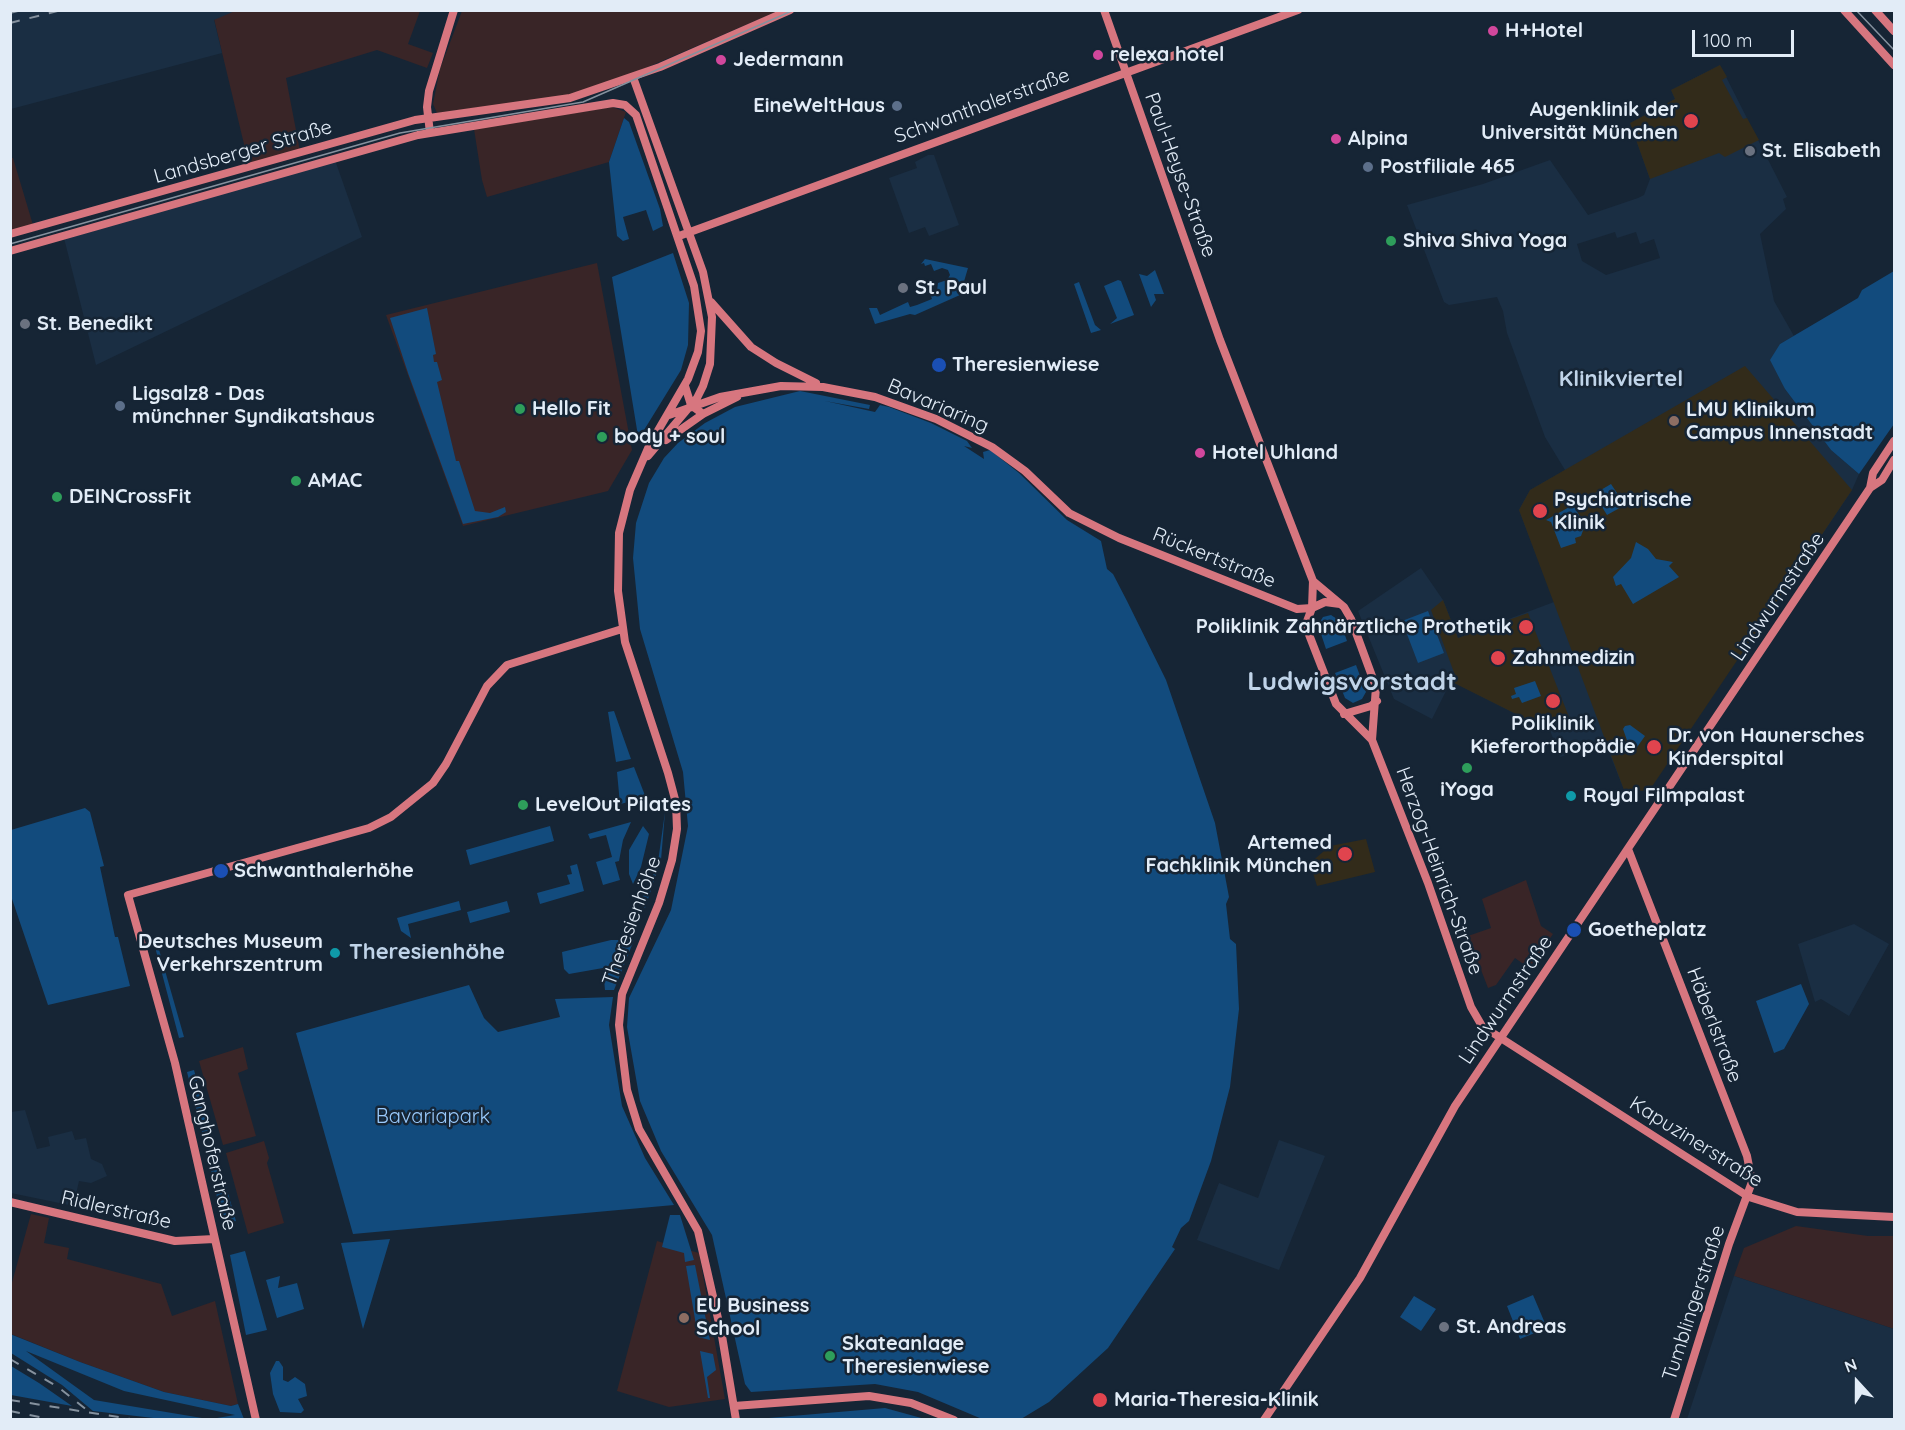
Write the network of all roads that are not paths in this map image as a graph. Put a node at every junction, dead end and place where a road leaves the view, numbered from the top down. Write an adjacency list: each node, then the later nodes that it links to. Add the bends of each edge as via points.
1 (454, 10): 11 (main road, via 433,75)
2 (790, 10): 10 (main road, Landsberger Straße)
3 (1104, 10): 9 (main road, Paul-Heyse-Straße)
4 (1298, 10): 9 (main road, Schwanthalerstraße)
5 (1844, 10): 8 (main road)
6 (1875, 10): 7 (main road)
7 (1894, 31)
8 (1894, 65)
9 (1125, 71): 13 (main road, Schwanthalerstraße); 30 (main road, Paul-Heyse-Straße, via 1224,350)
10 (634, 79): 11 (main road, Landsberger Straße, via 570,98); 13 (main road, Bavariaring)
11 (428, 118): 12 (main road); 14 (main road, Landsberger Straße)
12 (430, 133): 15 (main road, Landsberger Straße, via 622,104 636,115); 16 (main road, Landsberger Straße, via 338,155)
13 (689, 232): 15 (main road, Schwanthalerstraße); 17 (main road, Bavariaring)
14 (10, 234)
15 (679, 236): 18 (main road, Theresienhöhe, via 698,298 700,341)
16 (10, 251)
17 (711, 302): 19 (main road, Bavariaring, via 740,337 761,354); 21 (main road, Theresienhöhe, via 710,364)
18 (685, 385): 21 (main road); 23 (main road, Theresienhöhe)
19 (823, 387): 20 (main road, Bavariaring, via 793,385); 29 (main road, Bavariaring, via 900,405 980,440 1025,471 1069,513)
20 (752, 390): 21 (main road, Bavariaring); 22 (main road, Bavariaring)
21 (691, 405): 22 (main road); 23 (main road); 25 (main road, Theresienhöhe)
22 (703, 414): 25 (main road, Bavariaring)
23 (667, 416): 27 (main road, Theresienhöhe)
24 (1894, 441): 28 (main road, Lindwurmstraße, via 1873,473)
25 (649, 454): 27 (main road, Theresienhöhe)
26 (1894, 460): 28 (main road, Lindwurmstraße, via 1881,480)
27 (637, 472): 35 (main road, Theresienhöhe, via 618,537)
28 (1870, 488): 39 (main road, Lindwurmstraße)
29 (1119, 538): 33 (main road, Rückertstraße)
30 (1313, 582): 31 (main road); 32 (main road)
31 (1340, 604): 32 (main road, Rückertstraße, via 1325,602); 36 (main road, via 1355,628 1377,687)
32 (1312, 608): 33 (main road, Rückertstraße); 34 (main road)
33 (1297, 609): 34 (main road)
34 (1306, 624): 37 (main road, via 1336,704)
35 (622, 629): 45 (main road, Ganghoferstraße, via 507,665 487,686 433,783 391,817 369,828 128,895 175,1063); 46 (main road, Theresienhöhe, via 674,793 677,829 659,903 622,994 619,1024 624,1072 630,1103 645,1142 698,1231)
36 (1377, 701): 37 (main road); 38 (main road)
37 (1344, 714): 38 (main road)
38 (1372, 740): 40 (main road, Herzog-Heinrich-Straße, via 1474,1014 1482,1026)
39 (1628, 849): 40 (main road, Lindwurmstraße); 41 (main road, Häberlstraße, via 1748,1156)
40 (1500, 1039): 42 (main road, Kapuzinerstraße); 50 (main road, Lindwurmstraße, via 1455,1106 1360,1278)
41 (1752, 1182): 42 (main road, Tumblingerstraße)
42 (1749, 1197): 44 (main road, Kapuzinerstraße, via 1797,1212); 51 (main road, Tumblingerstraße, via 1729,1244)
43 (10, 1202): 45 (main road, Ridlerstraße, via 175,1241)
44 (1894, 1217)
45 (214, 1239): 47 (main road, Ganghoferstraße)
46 (734, 1406): 48 (main road, Theresienhöhe); 49 (main road, via 869,1396 911,1403)
47 (256, 1419)
48 (736, 1419)
49 (954, 1419)
50 (1264, 1419)
51 (1674, 1419)

